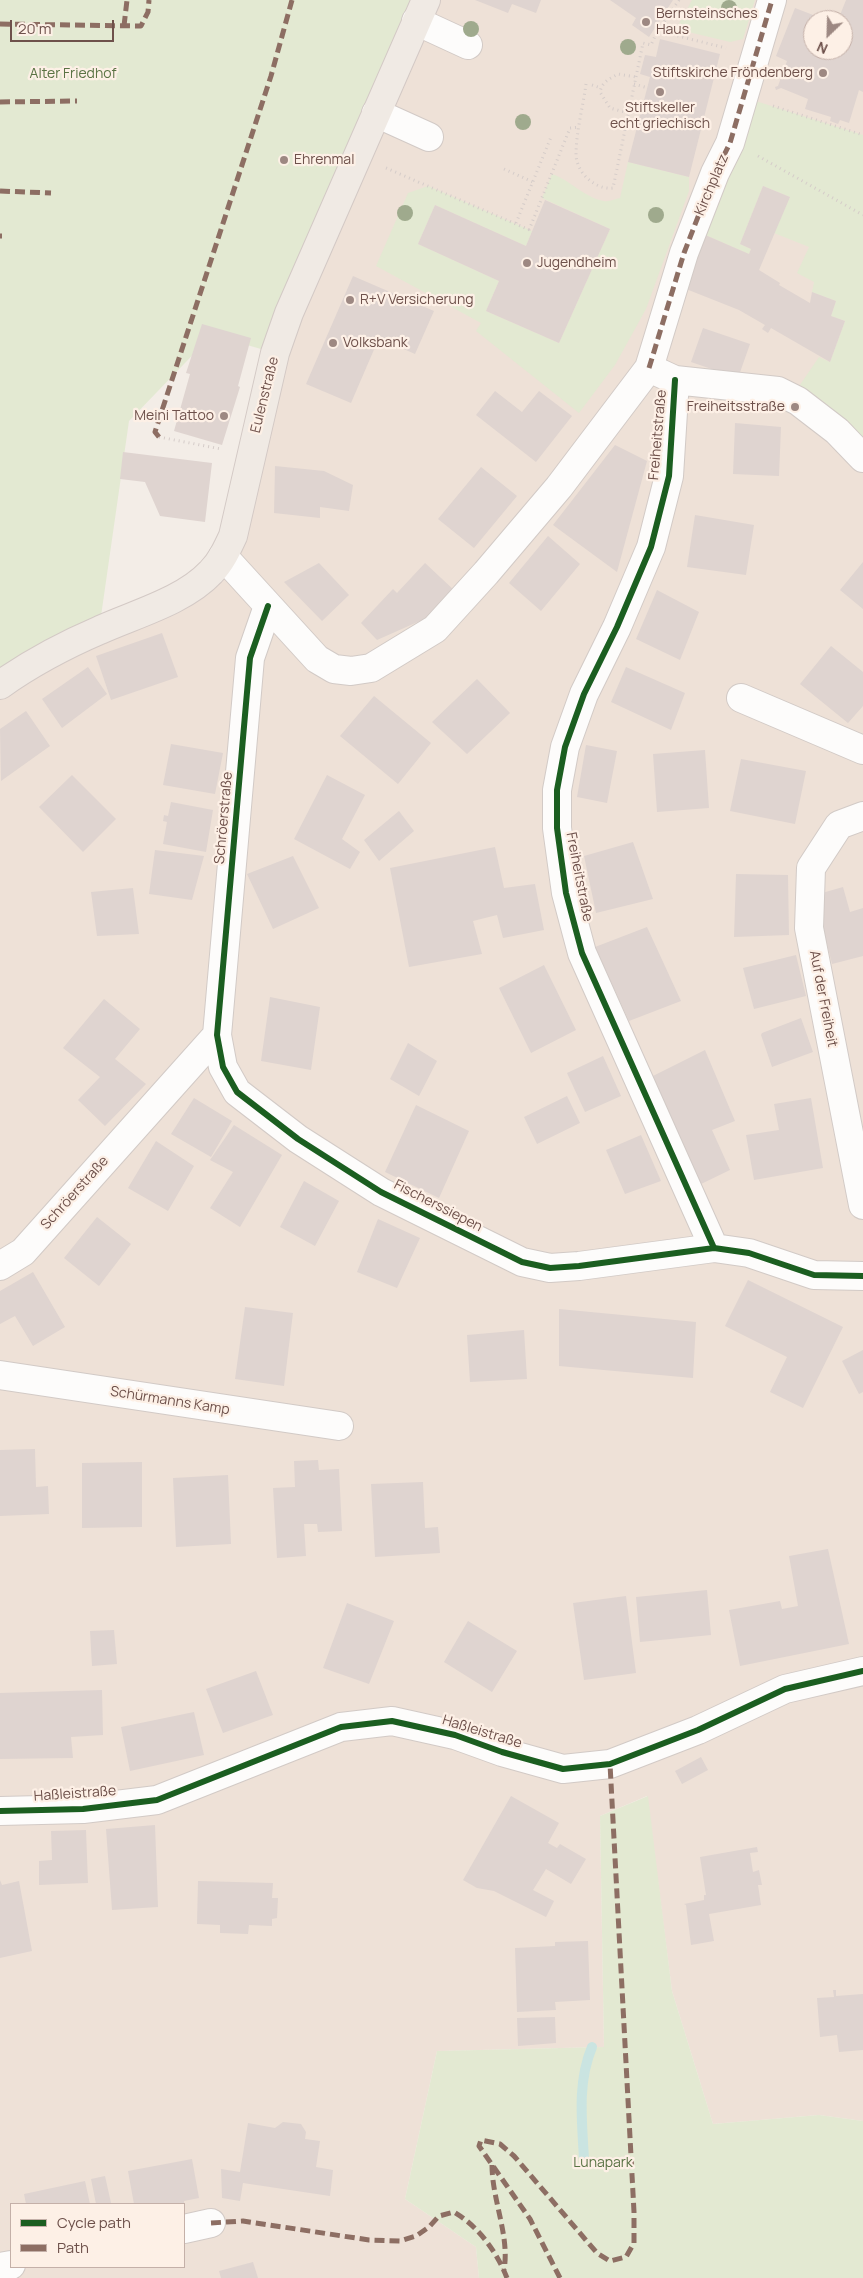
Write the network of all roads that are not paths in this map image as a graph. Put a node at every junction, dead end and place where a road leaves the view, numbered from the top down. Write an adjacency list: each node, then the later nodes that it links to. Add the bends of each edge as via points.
1 (772, 0): 6 (street, Kirchplatz, via 730,143 675,277)
2 (421, 11): 3 (street); 4 (main road, Eulenstraße)
3 (468, 45)
4 (376, 113): 5 (street); 9 (main road, Eulenstraße, via 289,313 275,353 232,536)
5 (429, 137)
6 (649, 368): 7 (street, Freiheitstraße); 10 (street, Freiheitstraße, via 558,487 486,574 435,629 371,668 351,671 334,668 317,659)
7 (675, 380): 8 (street, Freiheitstraße, via 778,391 837,431); 17 (street, Freiheitstraße, via 670,476 653,538 618,627 584,694 565,747 556,790 557,828 566,893 582,953)
8 (863, 458)
9 (223, 556): 10 (street, Freiheitstraße); 11 (main road, Eulenstraße, via 211,573 164,603 30,664)
10 (268, 606): 15 (street, Schröerstraße, via 250,658)
11 (0, 685)
12 (741, 698): 13 (street)
13 (863, 750)
14 (863, 816): 16 (street, Auf der Freiheit, via 839,826 811,868 809,928)
15 (217, 1035): 17 (street, Fischerssiepen, via 223,1067 237,1092 298,1139 381,1192 522,1262 550,1268 579,1266); 18 (street, Schröerstraße, via 22,1252)
16 (863, 1205)
17 (714, 1248): 19 (street, via 749,1253 814,1275)
18 (0, 1266)
19 (863, 1276)
20 (0, 1375): 21 (street, Schürmanns Kamp)
21 (339, 1426)
22 (863, 1671): 23 (street, Haßleistraße, via 785,1689 698,1730 610,1764 563,1769 454,1735 392,1721 341,1727 157,1800 83,1809)
23 (0, 1811)
24 (211, 2223): 25 (street)
25 (185, 2229)

